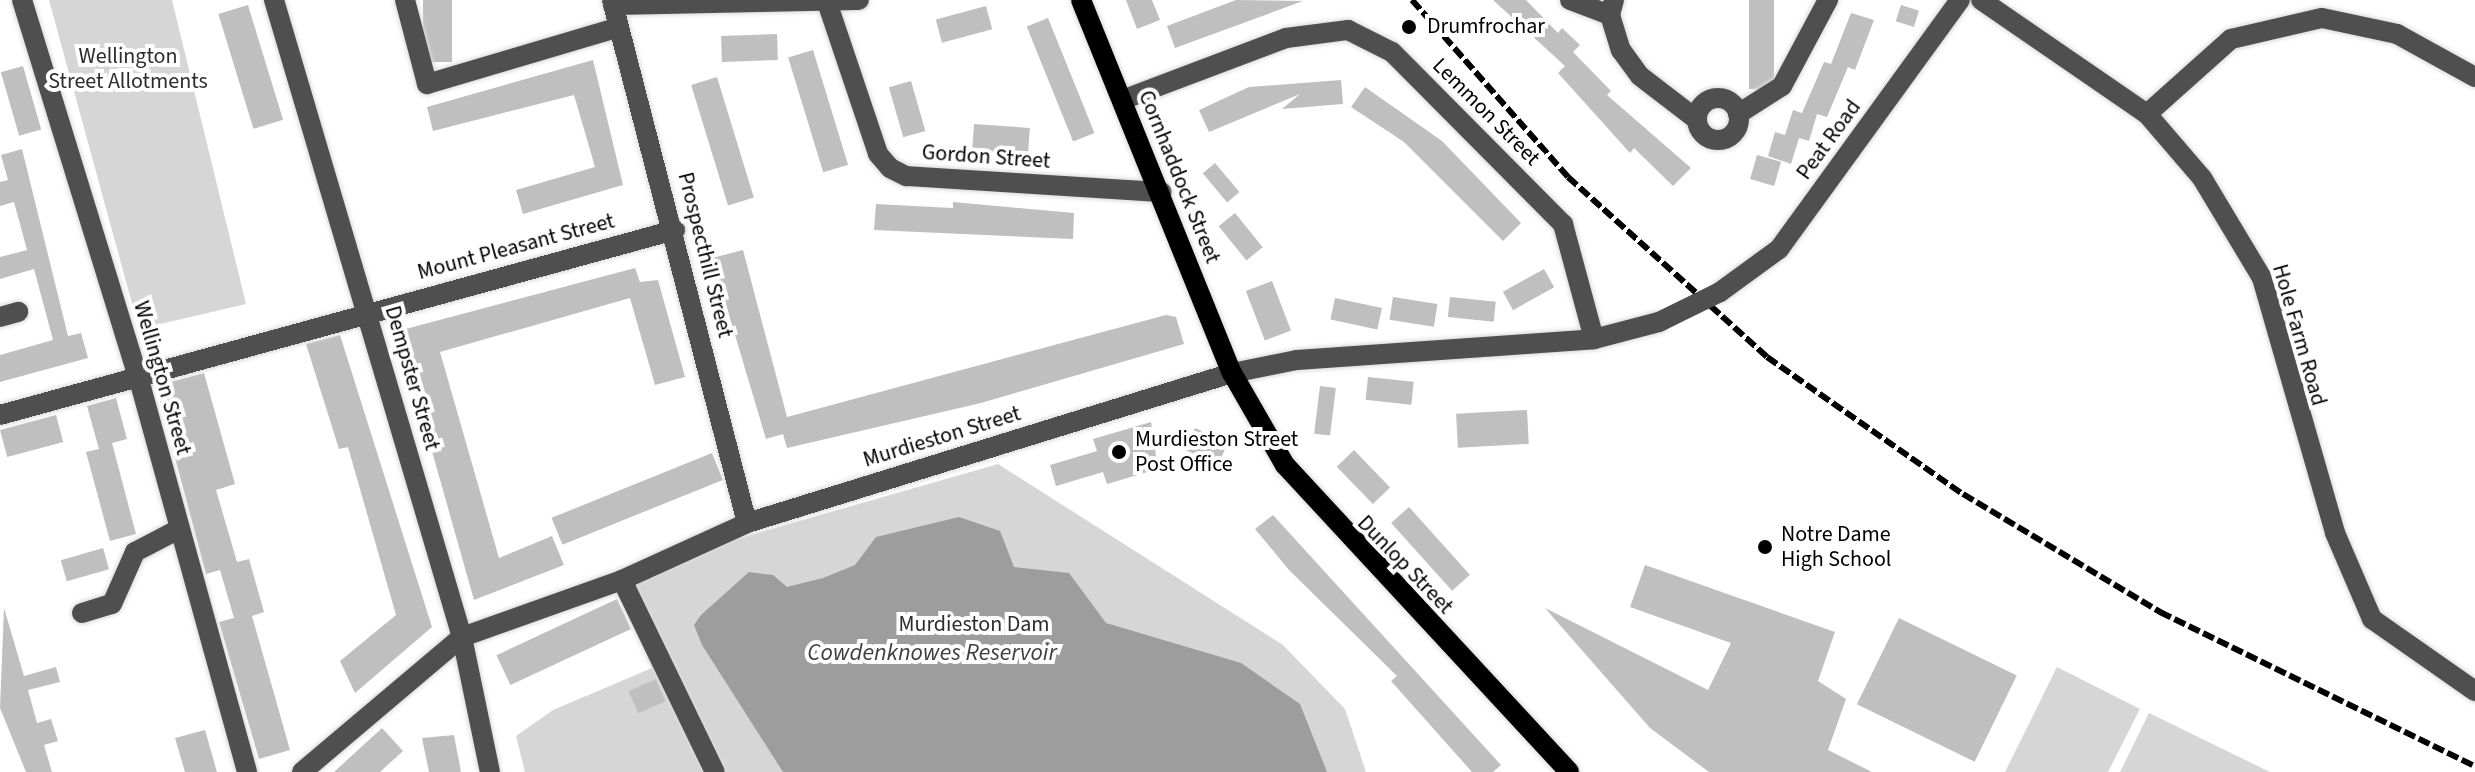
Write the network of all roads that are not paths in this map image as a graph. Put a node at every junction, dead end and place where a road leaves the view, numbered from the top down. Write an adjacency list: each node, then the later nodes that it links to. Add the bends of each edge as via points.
1 (22, 0): 25 (street, Wellington Street)
2 (274, 0): 21 (street, Dempster Street)
3 (405, 0): 13 (street, via 427,84)
4 (859, 0): 11 (street)
5 (1081, 0): 15 (main road, Cornhaddock Street)
6 (1570, 0): 12 (street)
7 (1828, 0): 16 (street, via 1782,86)
8 (1960, 0): 22 (street, Peat Road, bridge, via 1779,249 1720,292)
9 (1981, 0): 17 (street, Hole Farm Road)
10 (613, 3): 11 (street); 13 (street, Prospecthill Street)
11 (828, 5): 19 (street, Gordon Street, via 878,154 890,168 906,176)
12 (1612, 7): 18 (street, via 1640,76)
13 (619, 27): 20 (street, Prospecthill Street)
14 (2475, 77): 17 (street, via 2397,34 2322,18 2231,39)
15 (1122, 100): 19 (main road, Cornhaddock Street); 23 (street, Lemmon Street, via 1325,29 1348,30 1381,47 1563,224)
16 (1738, 114): 18 (street, via 1715,98); 18 (street, via 1735,132 1720,141 1703,135)
17 (2147, 114): 32 (street, Hole Farm Road, via 2202,178 2262,278 2331,518 2372,619)
18 (1696, 119)
19 (1161, 192): 24 (main road, Cornhaddock Street)
20 (675, 230): 21 (street, Mount Pleasant Street); 27 (street, Prospecthill Street)
21 (368, 312): 25 (street, Mount Pleasant Street); 31 (street, Dempster Street)
22 (1659, 322): 23 (street, Murdieston Street)
23 (1594, 339): 24 (street, Murdieston Street, via 1297,360)
24 (1232, 373): 27 (street, Murdieston Street); 37 (main road, Dunlop Street, via 1317,507)
25 (138, 376): 26 (street, Mount Pleasant Street); 28 (street, Wellington Street)
26 (0, 415)
27 (747, 523): 29 (street, Murdieston Street)
28 (179, 529): 30 (street, via 135,552 112,604); 33 (street, Wellington Street)
29 (622, 580): 31 (street, Murdieston Street); 36 (street)
30 (82, 613)
31 (462, 637): 34 (street, Murdieston Street); 35 (street, Dempster Street)
32 (2475, 691)
33 (247, 772)
34 (302, 772)
35 (490, 772)
36 (715, 772)
37 (1569, 772)

